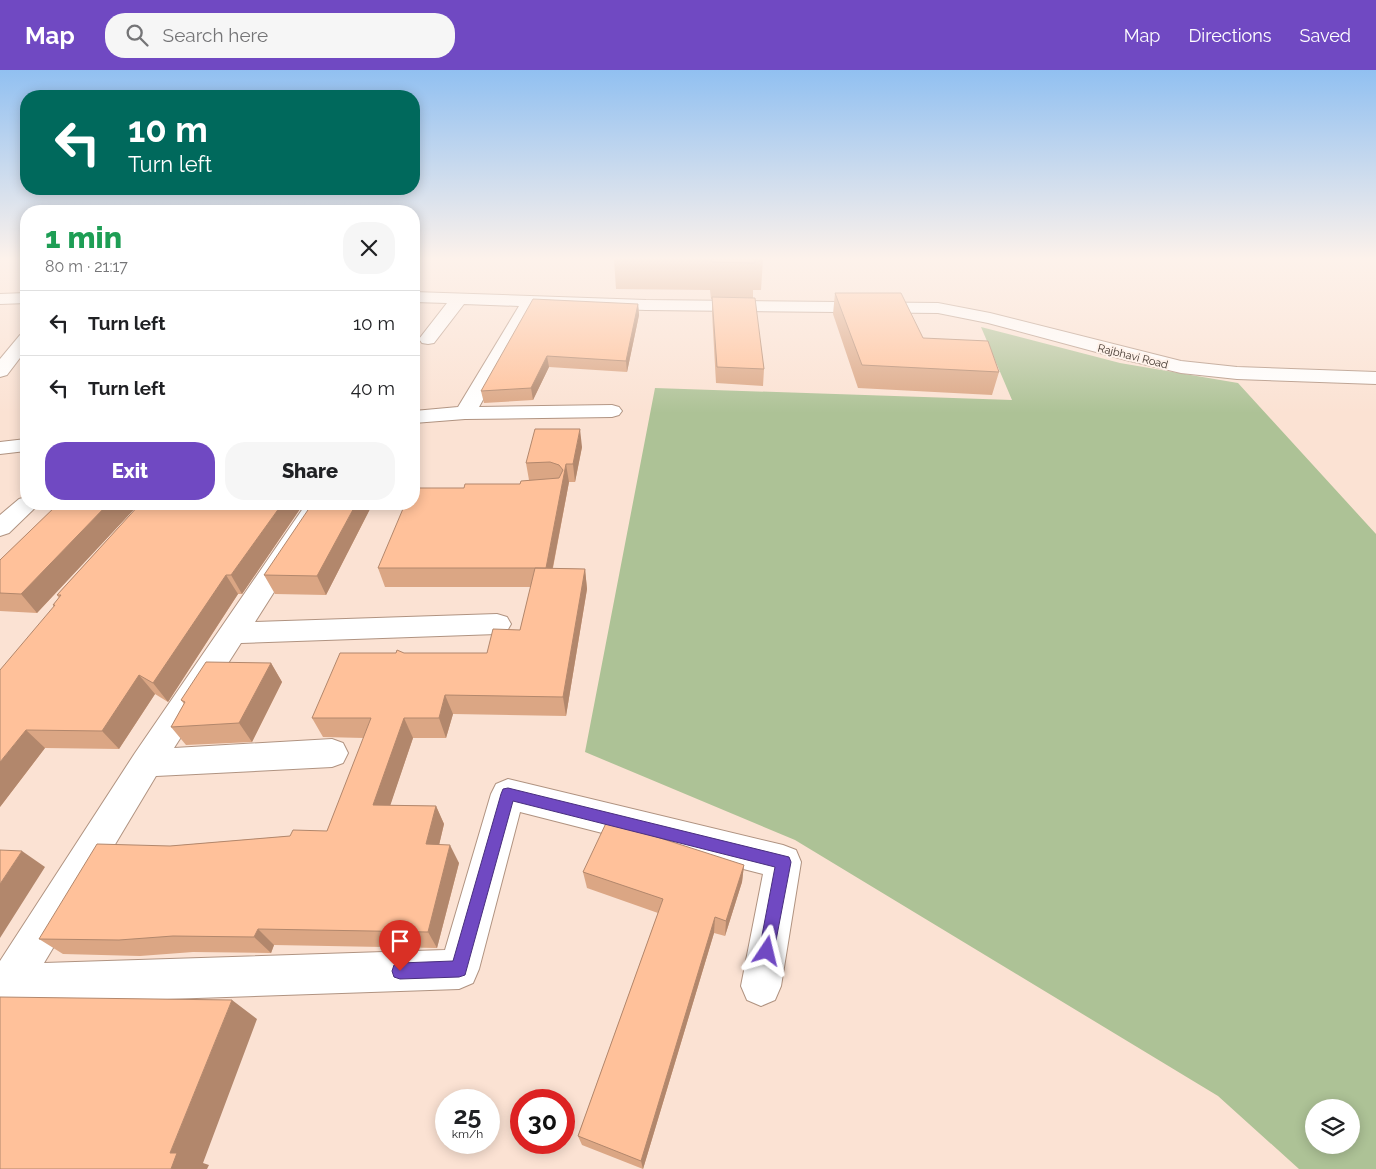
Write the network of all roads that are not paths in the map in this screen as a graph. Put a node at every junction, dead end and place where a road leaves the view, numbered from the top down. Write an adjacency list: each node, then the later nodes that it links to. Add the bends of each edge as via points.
1 (450, 310): 4 (street)
2 (525, 310): 9 (street)
3 (950, 310): 7 (street, Rajbhavi Road, via 1181,367 1237,373)
4 (428, 339)
5 (20, 347): 6 (street)
6 (0, 372)
7 (1376, 378)
8 (612, 411): 9 (street)
9 (465, 413): 10 (street)
10 (420, 417)
11 (20, 446): 12 (street)
12 (0, 448)
13 (20, 510): 15 (street)
14 (314, 510): 17 (street)
15 (0, 528)
16 (497, 624): 17 (street)
17 (233, 633): 19 (street)
18 (332, 753): 19 (street)
19 (147, 763): 21 (street)
20 (761, 986): 21 (street, via 783,862 508,794 459,969)
21 (4, 991)

